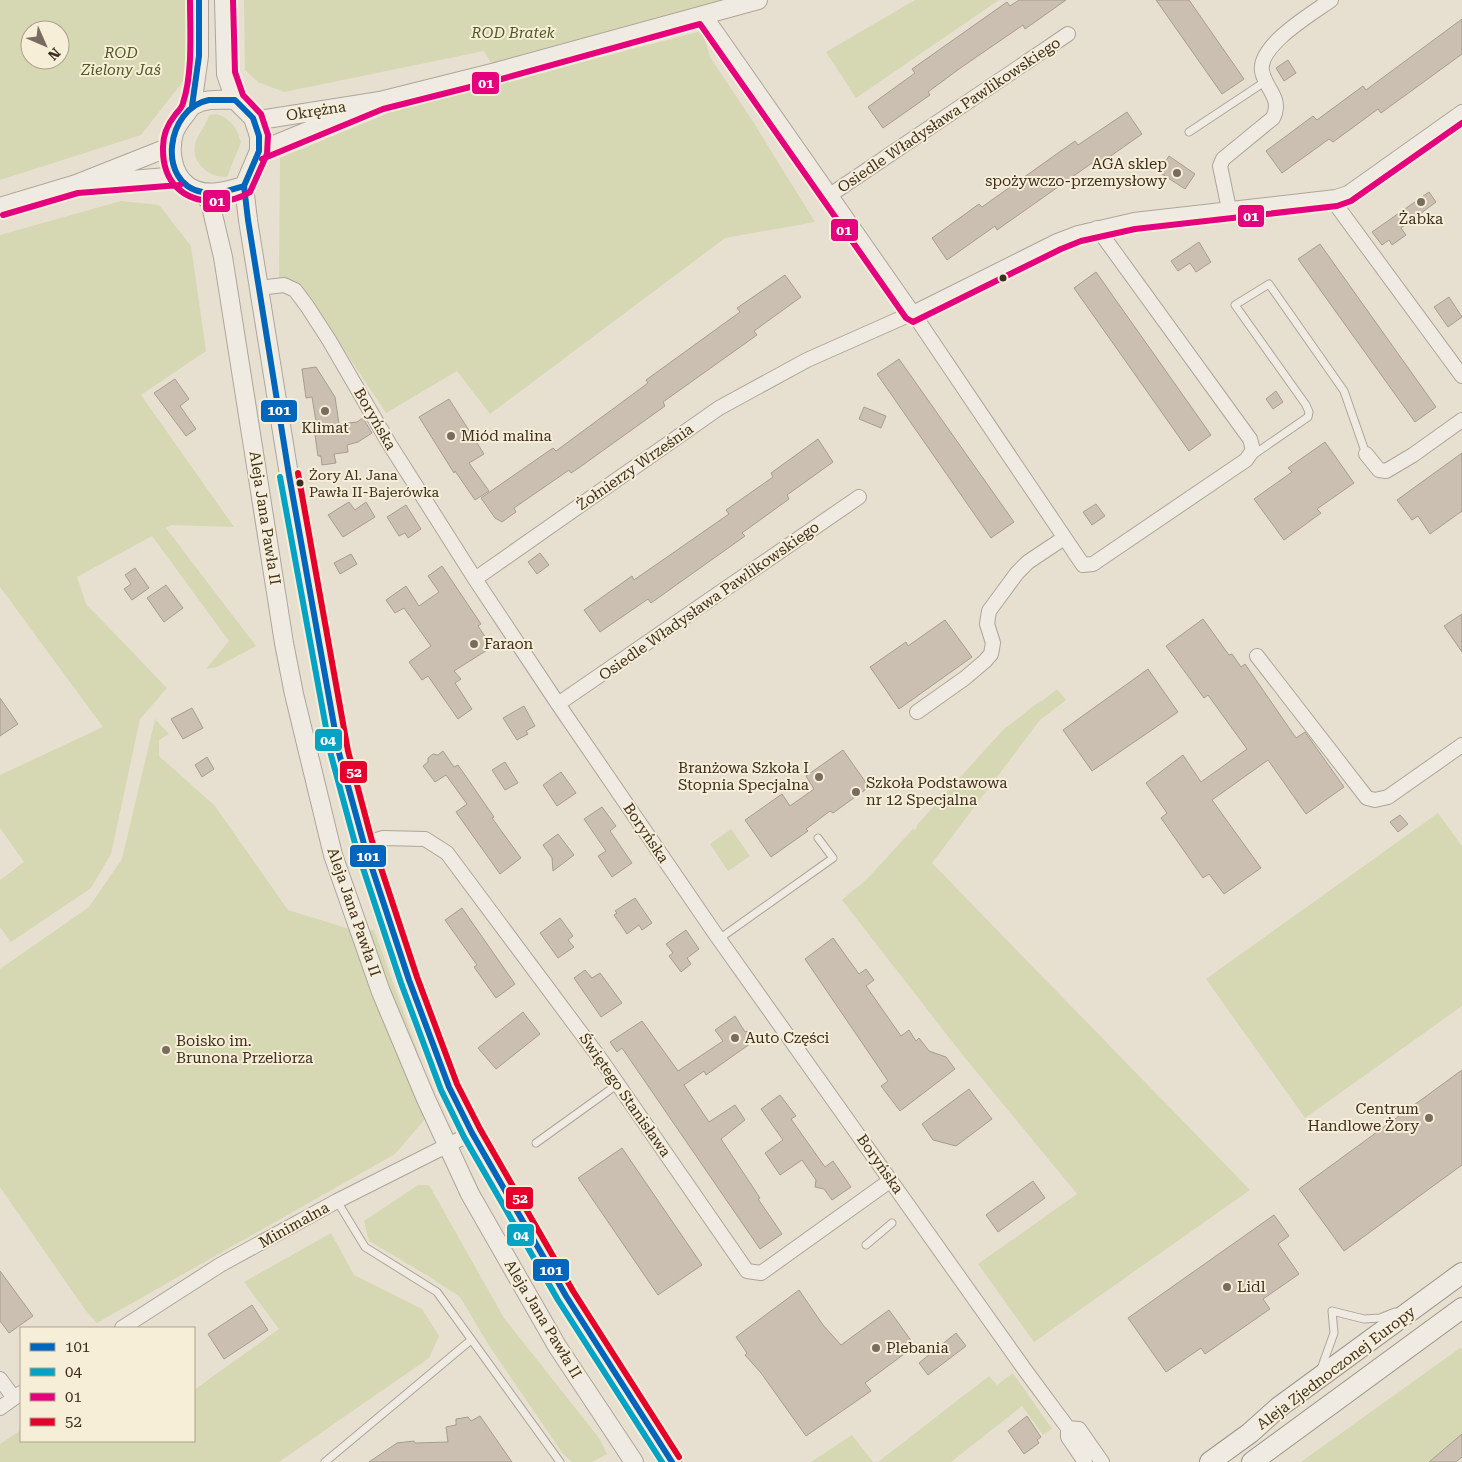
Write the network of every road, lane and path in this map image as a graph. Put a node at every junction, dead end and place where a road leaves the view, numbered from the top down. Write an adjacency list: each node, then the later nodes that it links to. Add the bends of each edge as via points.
1 (199, 0): 10 (street, via 198,57)
2 (224, 0): 8 (street, via 226,74)
3 (758, 0): 5 (street, Okrężna)
4 (1331, 0): 7 (street, via 1278,40 1268,52 1262,70)
5 (704, 14): 9 (street, Okrężna); 20 (street, Osiedle Władysława Pawlikowskiego)
6 (1068, 34): 20 (street, Osiedle Władysława Pawlikowskiego)
7 (1266, 80): 13 (lane); 23 (street, via 1276,100 1276,111 1272,118 1223,159 1220,166)
8 (235, 100): 10 (street, via 204,101); 12 (street)
9 (380, 101): 12 (street, Okrężna, via 266,119); 15 (street, Okrężna)
10 (192, 106): 14 (street, via 179,123)
11 (1462, 112): 21 (street, Żołnierzy Września, via 1348,193)
12 (253, 118): 15 (street, via 259,136)
13 (1189, 132)
14 (172, 146): 16 (street); 17 (street)
15 (259, 151): 18 (street)
16 (179, 176): 17 (street); 19 (street, via 188,186)
17 (76, 184): 22 (street)
18 (244, 186): 19 (street, via 222,192); 25 (street, Aleja Jana Pawła II)
19 (202, 192): 44 (street, Aleja Jana Pawła II, via 210,202 223,257 284,643 333,855 381,992)
20 (830, 195): 26 (street, Osiedle Władysława Pawlikowskiego)
21 (1331, 198): 23 (street, Żołnierzy Września); 27 (street)
22 (0, 207)
23 (1229, 209): 24 (street, Żołnierzy Września, via 1134,220)
24 (1097, 228): 26 (street, Żołnierzy Września, via 1057,241); 30 (street, via 1250,439 1253,450)
25 (259, 288): 33 (street, Boryńska, via 284,285 295,290); 39 (street, Aleja Jana Pawła II, via 339,753)
26 (914, 314): 32 (street, Osiedle Władysława Pawlikowskiego); 33 (street, Żołnierzy Września, via 807,360 719,408)
27 (1462, 376)
28 (1462, 420): 29 (street, via 1386,471 1379,470)
29 (1366, 454): 30 (lane, via 1344,391 1268,284 1235,305 1309,412 1308,417)
30 (1246, 460): 32 (street, Osiedle Władysława Pawlikowskiego, via 1093,564 1083,565)
31 (859, 497): 35 (street, Osiedle Władysława Pawlikowskiego)
32 (1064, 538): 36 (street, via 1028,562 989,611 987,624 991,654 965,678)
33 (475, 579): 35 (street, Boryńska)
34 (1258, 656): 37 (street, via 1367,798 1388,798)
35 (558, 704): 40 (street, Boryńska)
36 (917, 712)
37 (1462, 746)
38 (818, 838): 40 (lane, via 833,858)
39 (364, 844): 41 (street, Świętego Stanisława, via 383,838 425,839 447,853); 42 (street, Aleja Jana Pawła II, via 445,1078)
40 (719, 939): 45 (street, Boryńska)
41 (618, 1084): 43 (lane); 45 (street, Świętego Stanisława, via 747,1271 761,1274)
42 (472, 1133): 44 (street, Minimalna); 62 (street, Aleja Jana Pawła II, via 566,1296)
43 (536, 1143)
44 (448, 1146): 46 (street, Minimalna); 59 (street, Aleja Jana Pawła II, via 470,1194 557,1346)
45 (891, 1180): 58 (street, Boryńska)
46 (337, 1201): 52 (street, Minimalna, via 220,1265); 53 (lane, via 364,1247 437,1292)
47 (892, 1223): 48 (lane)
48 (866, 1245)
49 (1458, 1279): 50 (main road, Aleja Zjednoczonej Europy)
50 (1424, 1302): 55 (main road, Aleja Zjednoczonej Europy); 55 (lane, via 1380,1318 1355,1318 1332,1311 1334,1333)
51 (1462, 1308): 66 (main road, Aleja Zjednoczonej Europy)
52 (124, 1327)
53 (471, 1340): 60 (lane); 61 (lane)
54 (0, 1379): 56 (street)
55 (1316, 1380): 65 (main road, Aleja Zjednoczonej Europy)
56 (18, 1395): 57 (street)
57 (0, 1408)
58 (1068, 1428): 63 (street, via 1068,1437); 64 (street, via 1079,1429)
59 (629, 1458)
60 (325, 1462)
61 (560, 1462)
62 (672, 1462)
63 (1085, 1462)
64 (1102, 1462)
65 (1210, 1462)
66 (1252, 1462)

